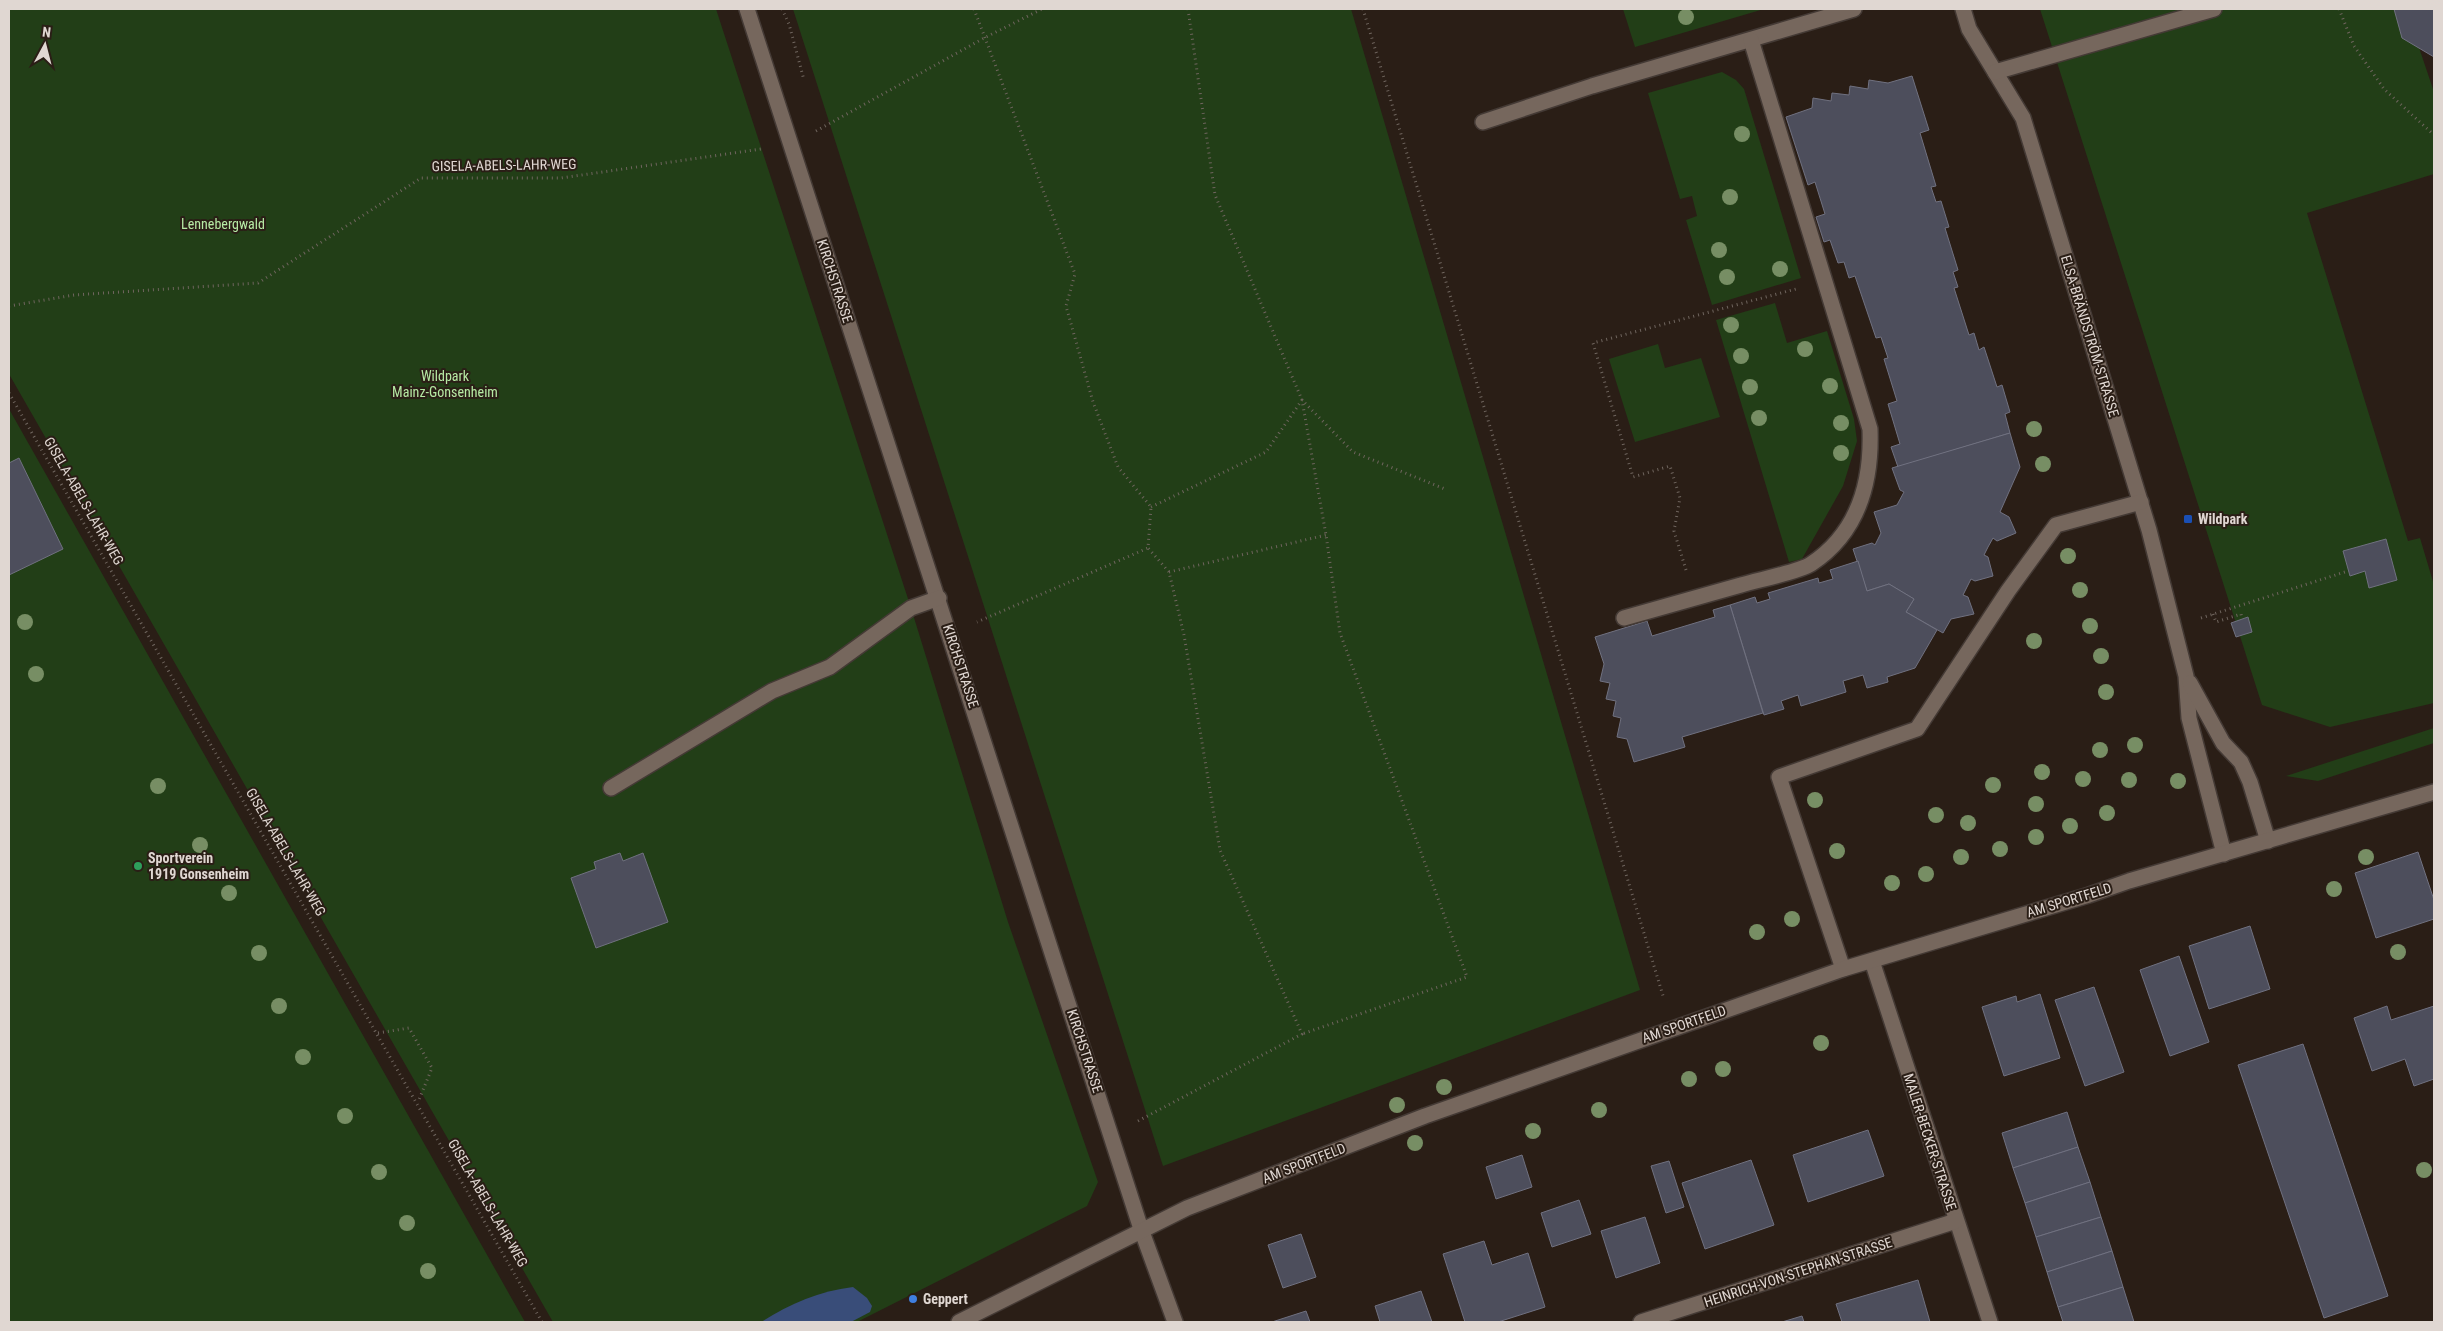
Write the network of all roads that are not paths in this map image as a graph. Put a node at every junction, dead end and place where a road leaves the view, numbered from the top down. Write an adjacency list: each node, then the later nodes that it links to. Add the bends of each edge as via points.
1 (747, 9): 9 (street, KIRCHSTRASSE)
2 (1854, 9): 5 (street)
3 (1963, 9): 6 (street, ELSA-BRÄNDSTRÖM-STRASSE, via 1969,29)
4 (2214, 9): 6 (street)
5 (1751, 40): 7 (street, via 1592,86); 10 (street, via 1870,429 1871,454 1866,489 1858,514 1840,540 1810,565)
6 (1995, 72): 8 (street, ELSA-BRÄNDSTRÖM-STRASSE, via 2023,118)
7 (1483, 122)
8 (2141, 502): 11 (street, ELSA-BRÄNDSTRÖM-STRASSE); 17 (street, via 2056,525 2008,590 1917,729 1779,777)
9 (939, 598): 12 (street, via 911,608 830,667 772,691); 19 (street, KIRCHSTRASSE)
10 (1624, 618)
11 (2186, 676): 14 (street, ELSA-BRÄNDSTRÖM-STRASSE, via 2223,742 2241,762); 15 (street, ELSA-BRÄNDSTRÖM-STRASSE, via 2189,718)
12 (611, 788)
13 (2434, 792): 14 (street, AM SPORTFELD)
14 (2268, 841): 15 (street, AM SPORTFELD)
15 (2224, 854): 16 (street, AM SPORTFELD)
16 (1872, 961): 17 (street, AM SPORTFELD); 18 (street, MALER-BECKER-STRASSE)
17 (1843, 969): 19 (street, AM SPORTFELD, via 1425,1116)
18 (1956, 1221): 22 (street, HEINRICH-VON-STEPHAN-STRASSE); 23 (street, MALER-BECKER-STRASSE)
19 (1141, 1229): 20 (street, AM SPORTFELD); 21 (street, KIRCHSTRASSE)
20 (958, 1322)
21 (1175, 1322)
22 (1641, 1322)
23 (1990, 1322)

